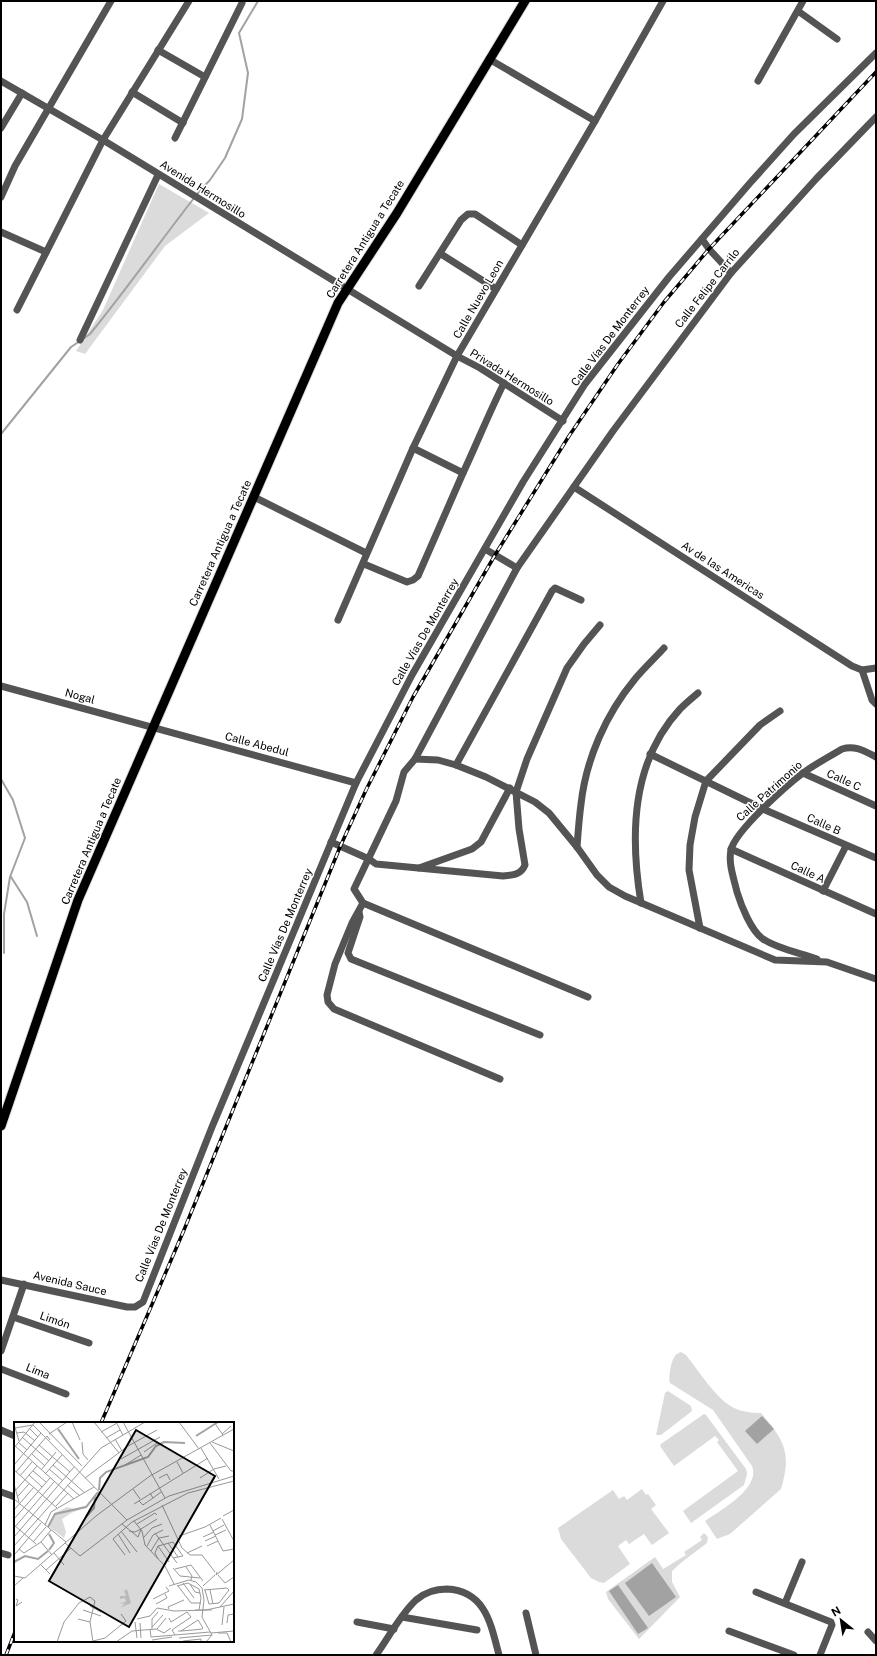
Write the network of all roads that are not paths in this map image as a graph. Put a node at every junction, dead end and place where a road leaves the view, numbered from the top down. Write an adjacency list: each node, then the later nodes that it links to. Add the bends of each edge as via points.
1 (111, 1): 17 (street)
2 (189, 1): 9 (street)
3 (525, 1): 11 (main road, Carretera Antigua a Tecate)
4 (663, 1): 19 (street, Calle Nuevo Leon)
5 (803, 1): 7 (street)
6 (242, 3): 12 (street)
7 (798, 11): 8 (street); 14 (street)
8 (837, 39)
9 (158, 50): 12 (street); 15 (street)
10 (876, 53): 27 (street, Calle Vías De Monterrey, via 794,134)
11 (489, 59): 19 (street); 33 (main road, Carretera Antigua a Tecate, via 397,213)
12 (205, 77): 20 (street)
13 (1, 81): 16 (street, Avenida Hermosillo)
14 (758, 81)
15 (132, 92): 20 (street); 23 (street)
16 (22, 93): 17 (street, Avenida Hermosillo); 21 (street)
17 (48, 108): 23 (street, Avenida Hermosillo); 25 (street, via 15,166)
18 (876, 117): 31 (street, Calle Felipe Carrilo)
19 (595, 121): 28 (street, Calle Nuevo Leon)
20 (183, 123): 22 (street)
21 (1, 128)
22 (176, 138)
23 (103, 140): 24 (street, Avenida Hermosillo); 29 (street)
24 (158, 175): 33 (street, Avenida Hermosillo); 36 (street)
25 (1, 197)
26 (1, 232): 29 (street)
27 (702, 239): 31 (street); 39 (street, Calle Vías De Monterrey, via 604,359 585,384)
28 (522, 245): 30 (street, via 475,214 468,214 461,220); 34 (street, Calle Nuevo Leon)
29 (46, 252): 35 (street)
30 (441, 254): 32 (street); 34 (street)
31 (731, 273): 42 (street, Calle Felipe Carrilo, via 617,425)
32 (419, 286)
33 (346, 289): 37 (street, Privada Hermosillo); 43 (main road, Carretera Antigua a Tecate)
34 (496, 289): 37 (street, Calle Nuevo Leon)
35 (17, 310)
36 (80, 340)
37 (457, 356): 38 (street, Privada Hermosillo); 40 (street, Calle Nuevo Leon)
38 (504, 383): 39 (street, Privada Hermosillo); 41 (street)
39 (563, 421): 44 (street, Calle Vías De Monterrey, via 523,482)
40 (413, 448): 41 (street); 45 (street, Calle Nuevo Leon)
41 (463, 473): 46 (street, via 418,576 407,582)
42 (574, 487): 47 (street, Calle Felipe Carrilo); 53 (street, Av de las Americas)
43 (254, 497): 45 (street); 58 (main road, Carretera Antigua a Tecate)
44 (485, 549): 47 (street); 65 (street, Calle Vías De Monterrey, via 412,675)
45 (366, 553): 46 (street, Calle Nuevo Leon)
46 (364, 564): 49 (street, Calle Nuevo Leon)
47 (517, 568): 61 (street, Calle Felipe Carrilo)
48 (581, 600): 62 (street, via 555,588 552,591)
49 (338, 620)
50 (600, 625): 66 (street, via 567,668)
51 (664, 648): 71 (street, via 635,680 602,730 585,782)
52 (876, 668): 53 (street)
53 (862, 670): 56 (street, via 866,686)
54 (1, 686): 58 (street, Nogal)
55 (698, 693): 59 (street, via 679,710)
56 (876, 704)
57 (780, 711): 64 (street, via 760,725)
58 (152, 728): 65 (street, Calle Abedul); 87 (main road, Carretera Antigua a Tecate, via 78,900)
59 (650, 754): 64 (street, Calle B); 78 (street, via 637,801 635,830 634,855)
60 (876, 757): 63 (street, Calle Patrimonio, via 858,748 849,747)
61 (415, 759): 62 (street, via 438,760); 74 (street, Calle Felipe Carrilo, via 404,772 396,801)
62 (456, 765): 66 (street)
63 (803, 773): 67 (street, Calle C); 68 (street, Calle Patrimonio)
64 (706, 781): 68 (street, Calle B); 81 (street, via 690,845 689,870)
65 (356, 783): 69 (street, Calle Vías De Monterrey)
66 (513, 790): 71 (street, via 549,813); 75 (street, via 481,842 472,849); 75 (street, via 525,865 523,870 517,874 503,876)
67 (876, 806)
68 (763, 809): 70 (street, Calle B); 72 (street, Calle Patrimonio, via 737,836)
69 (331, 842): 74 (street); 90 (street, Calle Vías De Monterrey, via 212,1127 143,1302)
70 (846, 846): 73 (street, Calle B); 76 (street)
71 (577, 847): 78 (street, via 609,887)
72 (731, 849): 76 (street, Calle A); 82 (street, via 732,872 741,905 749,922 762,938)
73 (876, 858)
74 (369, 859): 75 (street, via 376,864); 77 (street, Calle Felipe Carrilo, via 354,889)
75 (417, 869)
76 (822, 891): 80 (street, Calle A)
77 (363, 903): 79 (street); 84 (street)
78 (641, 903): 81 (street)
79 (359, 912): 85 (street, via 360,917 348,953 351,959); 86 (street, via 335,964 327,996 328,1002 334,1009)
80 (876, 914)
81 (700, 928): 82 (street, via 775,960)
82 (827, 962): 83 (street)
83 (876, 979)
84 (588, 997)
85 (540, 1035)
86 (500, 1079)
87 (1, 1126)
88 (1, 1280): 89 (street, Avenida Sauce)
89 (24, 1284): 90 (street, Avenida Sauce); 91 (street)
90 (135, 1307)
91 (14, 1317): 92 (street, Limón); 93 (street)
92 (89, 1343)
93 (1, 1351)
94 (1, 1368): 95 (street, Lima)
95 (66, 1394)
96 (1, 1430): 97 (street)
97 (14, 1436)
98 (1, 1492): 99 (street)
99 (14, 1497)
100 (802, 1562): 102 (street)
101 (756, 1592): 102 (street)
102 (785, 1603): 115 (street, via 831,1622)
103 (526, 1613): 113 (street)
104 (402, 1617): 106 (street); 107 (street); 112 (street, via 418,1599 439,1589 454,1589 472,1595 490,1621)
105 (357, 1622): 106 (street)
106 (394, 1629): 111 (street)
107 (477, 1630)
108 (729, 1631): 114 (street)
109 (868, 1632): 110 (street)
110 (876, 1641)
111 (376, 1655)
112 (499, 1655)
113 (536, 1655)
114 (794, 1655)
115 (820, 1655)

